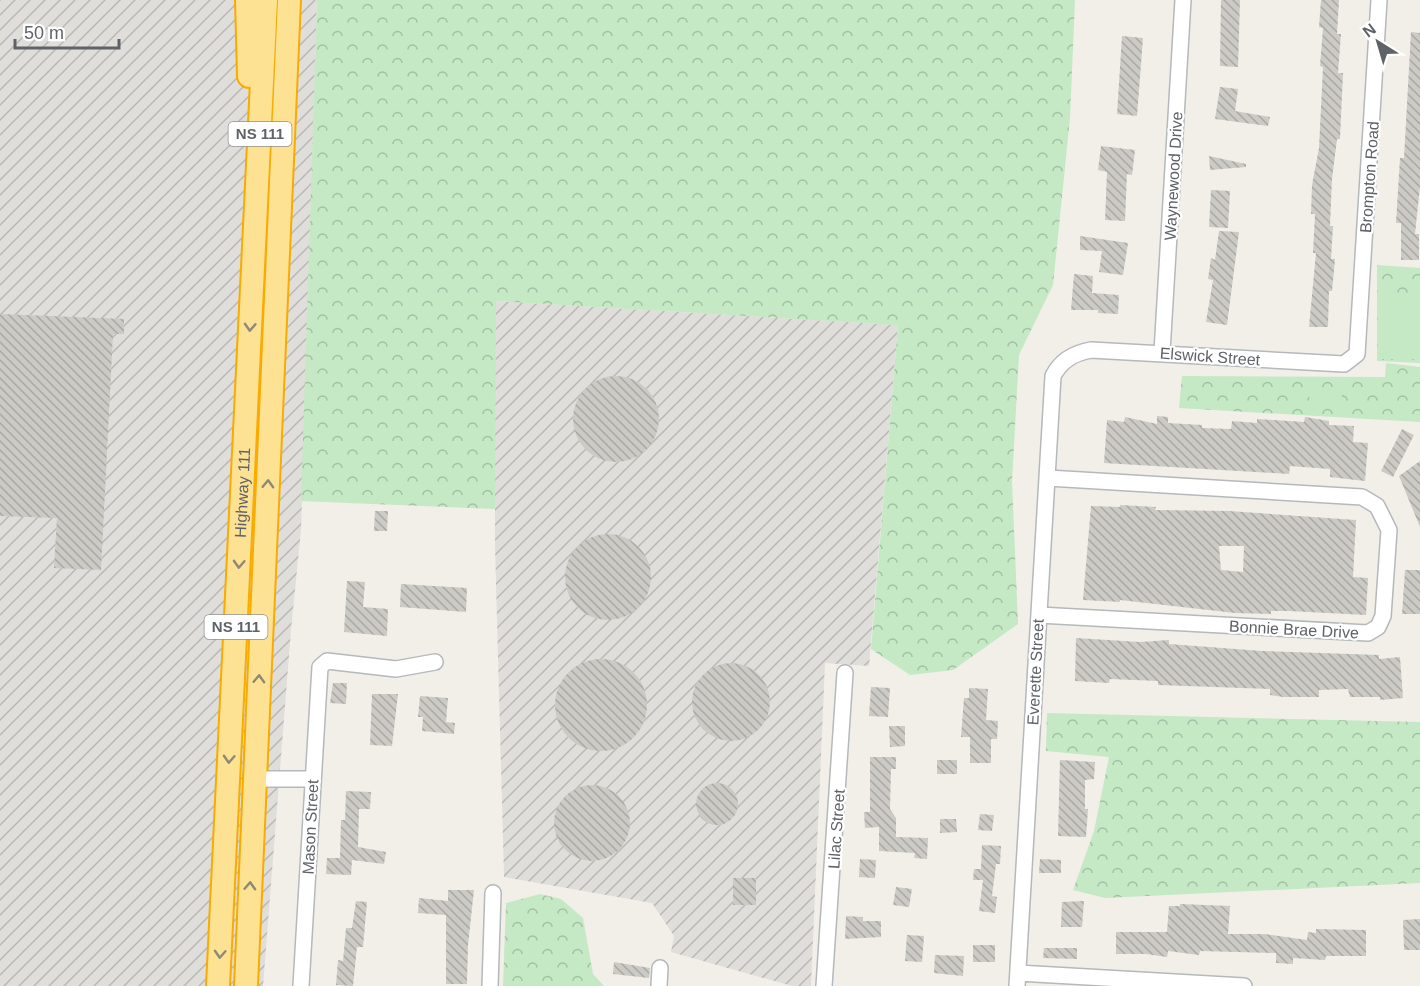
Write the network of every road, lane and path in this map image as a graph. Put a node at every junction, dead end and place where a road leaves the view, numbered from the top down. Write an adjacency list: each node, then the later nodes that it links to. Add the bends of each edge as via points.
1 (247, 0): 7 (highway, via 251,183 247,238)
2 (266, 0): 7 (highway, Highway 111 / NS 111)
3 (289, 0): 11 (highway, Highway 111 / NS 111)
4 (303, 0): 11 (highway, via 278,374)
5 (1183, 0): 8 (street, Waynewood Drive)
6 (1379, 0): 9 (street, Brompton Road)
7 (253, 269): 21 (highway, Highway 111 / NS 111, one-way to 21)
8 (1162, 352): 9 (street, Elswick Street, via 1344,364); 10 (street, Elswick Street, via 1091,350)
9 (1357, 354)
10 (1063, 362): 12 (street, Everette Street, via 1052,382)
11 (270, 438): 17 (highway, Highway 111 / NS 111, one-way to 11)
12 (1048, 478): 13 (street, Everette Street); 13 (street, Bonnie Brae Drive, via 1362,497 1377,506 1389,530 1383,616 1378,627 1368,633)
13 (1039, 615): 20 (street, Everette Street)
14 (435, 662): 16 (street, Mason Street, via 396,669 327,661 320,667)
15 (845, 673): 26 (street, Lilac Street)
16 (312, 778): 17 (street); 23 (street, Mason Street)
17 (255, 779): 22 (highway, Highway 111 / NS 111, one-way to 17)
18 (493, 892): 24 (street)
19 (660, 968): 25 (street)
20 (1017, 979): 27 (street)
21 (218, 986)
22 (246, 986)
23 (301, 986)
24 (490, 986)
25 (659, 986)
26 (824, 986)
27 (1244, 986)

